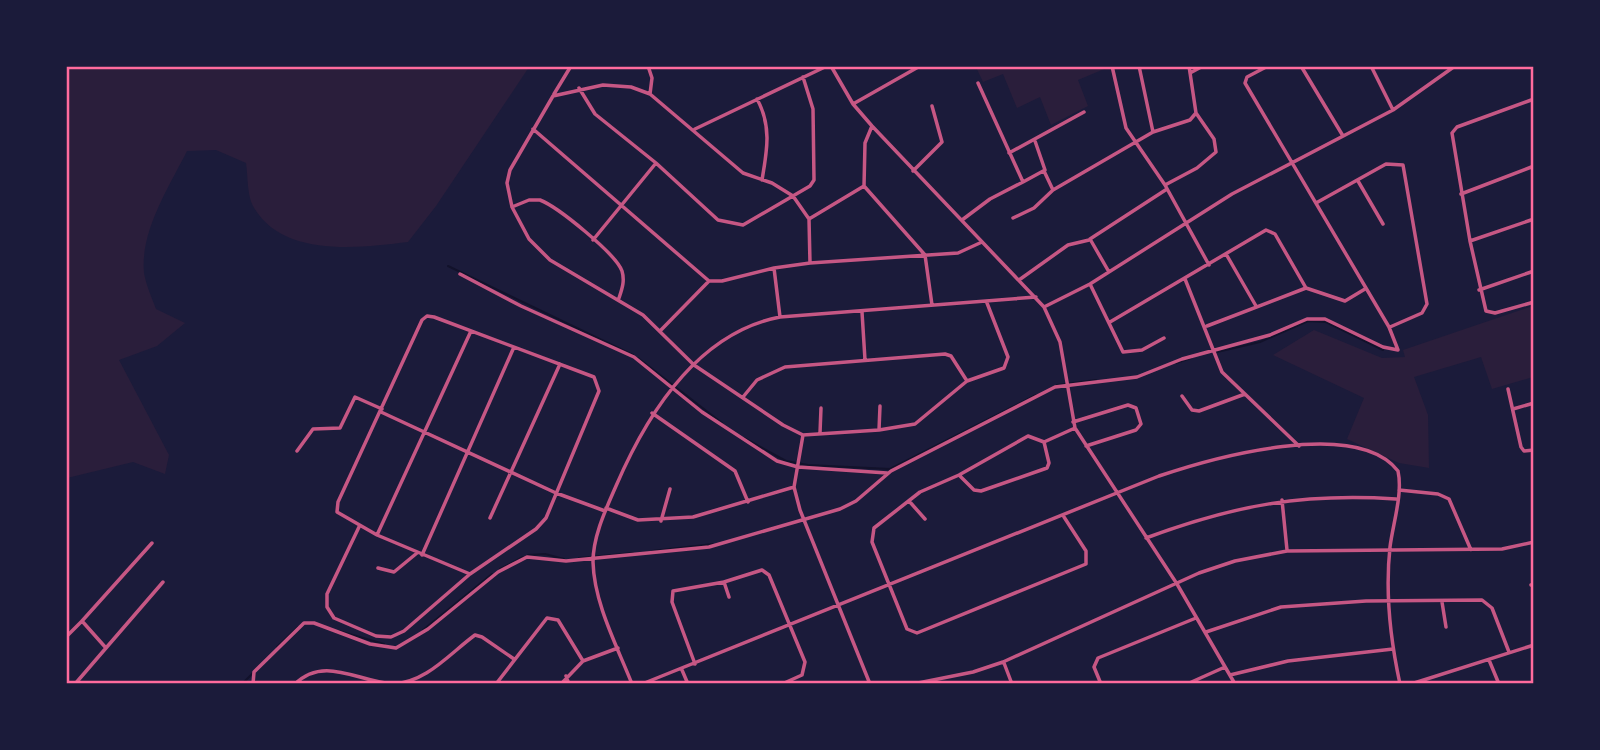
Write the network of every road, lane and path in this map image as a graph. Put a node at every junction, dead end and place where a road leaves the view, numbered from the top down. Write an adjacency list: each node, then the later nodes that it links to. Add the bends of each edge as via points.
1 (571, 66): 22 (street)
2 (648, 66): 21 (street, via 653,83)
3 (829, 66): 18 (street); 25 (street)
4 (904, 66): 17 (street)
5 (920, 66): 17 (street)
6 (1112, 66): 36 (street, via 1123,118)
7 (1139, 66): 33 (street)
8 (1189, 66): 15 (street)
9 (1203, 66): 15 (street)
10 (1268, 66): 38 (street, via 1247,77 1245,83)
11 (1301, 66): 34 (street)
12 (1371, 66): 27 (street)
13 (1441, 66): 16 (street)
14 (1455, 66): 16 (street)
15 (1190, 73): 29 (street)
16 (1445, 73): 27 (street)
17 (908, 74): 25 (street)
18 (803, 77): 23 (street); 50 (street, via 813,105 815,176 810,186)
19 (978, 83): 37 (street)
20 (579, 88): 21 (street, via 618,85); 22 (street); 39 (street, via 595,114)
21 (650, 94): 32 (street)
22 (553, 96): 31 (street)
23 (757, 99): 32 (street); 43 (street, via 767,122)
24 (1534, 99): 49 (street, via 1454,129)
25 (853, 104): 30 (street)
26 (932, 106): 41 (street, via 942,142)
27 (1393, 110): 34 (street)
28 (1084, 112): 35 (street)
29 (1196, 113): 33 (street, via 1189,120); 47 (street, via 1214,139 1216,152)
30 (872, 126): 41 (street); 46 (street, via 865,143)
31 (533, 129): 51 (street); 53 (street, via 510,170 507,195)
32 (695, 129): 43 (street, via 736,168)
33 (1153, 132): 36 (street)
34 (1343, 136): 38 (street)
35 (1035, 141): 37 (street); 42 (street)
36 (1136, 142): 47 (street); 48 (street)
37 (1009, 153): 45 (street)
38 (1293, 162): 52 (street); 59 (street)
39 (656, 163): 50 (street, via 727,224 749,223); 51 (street)
40 (1534, 166): 49 (street)
41 (913, 171): 57 (street)
42 (1044, 171): 45 (street); 48 (street)
43 (762, 180): 50 (street)
44 (1359, 181): 52 (street); 58 (street); 90 (street, via 1393,162 1403,165 1406,176 1426,306 1422,313)
45 (1023, 182): 57 (street)
46 (864, 186): 55 (street); 65 (street)
47 (1166, 187): 59 (street); 61 (street)
48 (1053, 190): 54 (street, via 1034,208)
49 (1461, 194): 63 (street)
50 (793, 196): 55 (street)
51 (622, 203): 60 (street); 74 (street)
52 (1317, 203): 77 (street)
53 (512, 207): 60 (street, via 540,200); 80 (street, via 528,239 542,253)
54 (1013, 218)
55 (809, 219): 66 (street)
56 (1534, 219): 63 (street)
57 (962, 220): 62 (street)
58 (1383, 223)
59 (1185, 225): 67 (street); 70 (street)
60 (593, 240): 80 (street, via 622,271)
61 (1090, 240): 70 (street); 73 (street, via 1068,245)
62 (983, 241): 65 (street, via 965,252); 73 (street)
63 (1469, 241): 78 (street)
64 (1226, 254): 67 (street); 76 (street, via 1259,233 1273,232); 84 (street)
65 (925, 255): 66 (street); 83 (street)
66 (810, 263): 68 (street)
67 (1209, 265): 72 (street)
68 (774, 268): 74 (street); 87 (street)
69 (1534, 271): 78 (street)
70 (1109, 272): 75 (street)
71 (460, 274): 101 (street, via 634,356)
72 (1185, 279): 88 (street); 89 (street)
73 (1020, 280): 79 (street)
74 (709, 281): 91 (street)
75 (1090, 284): 85 (street); 88 (street)
76 (1306, 288): 77 (street, via 1345,301); 84 (street)
77 (1365, 289): 90 (street)
78 (1479, 290): 81 (street, via 1490,314)
79 (1036, 297): 82 (street); 85 (street)
80 (619, 298): 91 (street)
81 (1534, 302)
82 (987, 303): 83 (street); 99 (street, via 1009,362)
83 (932, 306): 86 (street)
84 (1256, 306): 89 (street)
85 (1044, 307): 100 (street, via 1060,342)
86 (862, 312): 87 (street); 96 (street)
87 (780, 317): 98 (street, via 737,330)
88 (1110, 322): 93 (street, via 1127,353)
89 (1206, 327): 95 (street)
90 (1389, 327): 95 (street, via 1396,351 1319,318)
91 (661, 330): 98 (street)
92 (471, 331): 94 (street); 110 (street, via 434,317 424,318); 115 (street)
93 (1164, 338)
94 (514, 348): 97 (street); 123 (street)
95 (1214, 350): 100 (street, via 1124,380); 103 (street, via 1222,372)
96 (865, 360): 99 (street, via 948,354); 105 (street, via 785,367 757,380)
97 (560, 364): 125 (street); 131 (street, via 594,377 599,386)
98 (694, 365): 101 (street); 105 (street)
99 (967, 381): 114 (street, via 915,424)
100 (1068, 383): 112 (street); 126 (street, via 1037,394)
101 (673, 388): 111 (street); 124 (street, via 755,449)
102 (1508, 389): 109 (street)
103 (1245, 394): 104 (street, via 1199,411 1192,410); 120 (street)
104 (1181, 396)
105 (742, 398): 117 (street)
106 (1534, 403): 109 (street)
107 (880, 406): 114 (street)
108 (821, 408): 116 (street)
109 (1514, 409): 121 (street, via 1521,447)
110 (381, 410): 115 (street); 122 (street, via 355,397 340,428 317,427); 143 (street, via 337,505 340,515)
111 (652, 413): 136 (street, via 735,471); 137 (street)
112 (1073, 422): 113 (street); 119 (street, via 1128,405 1136,408 1141,424 1136,430)
113 (1075, 428): 118 (street); 119 (street)
114 (879, 430): 116 (street)
115 (424, 432): 123 (street); 144 (street)
116 (820, 433): 117 (street)
117 (803, 435): 124 (street)
118 (1044, 442): 127 (street, via 1028,436); 127 (street, via 1047,468 981,491)
119 (1086, 446): 132 (street)
120 (1299, 446): 130 (street, via 1345,444 1376,457 1396,468); 132 (street, via 1212,458)
121 (1534, 450)
122 (297, 451)
123 (469, 451): 125 (street); 151 (street)
124 (797, 467): 126 (street); 128 (street)
125 (512, 471): 131 (street); 139 (street)
126 (887, 473): 142 (street, via 853,503)
127 (959, 475): 134 (street)
128 (794, 487): 136 (street); 142 (street)
129 (670, 489): 141 (street)
130 (1399, 490): 133 (street); 149 (street, via 1449,499)
131 (556, 492): 137 (street); 154 (street, via 536,529)
132 (1118, 495): 138 (street); 145 (street)
133 (1396, 499): 135 (street); 148 (street)
134 (909, 500): 140 (street); 158 (street, via 872,532)
135 (1282, 500): 145 (street, via 1243,506); 150 (street)
136 (748, 502): 141 (street)
137 (605, 510): 141 (street); 152 (street)
138 (1064, 516): 158 (street); 158 (street, via 1086,551 1086,564 917,634 907,629)
139 (490, 518)
140 (925, 519)
141 (661, 521)
142 (805, 522): 152 (street, via 709,547); 162 (street)
143 (359, 527): 144 (street); 154 (street, via 327,594 327,607 334,618 376,636 398,635)
144 (377, 535): 151 (street)
145 (1146, 538): 157 (street)
146 (1534, 542): 149 (street)
147 (152, 543): 164 (street)
148 (1390, 549): 149 (street); 150 (street); 160 (street)
149 (1471, 550)
150 (1287, 551): 157 (street, via 1235,561)
151 (420, 554): 153 (street, via 394,572); 154 (street)
152 (593, 559): 171 (street, via 597,591); 184 (street, via 533,556 514,562 396,648 370,645 314,623 301,624 254,672)
153 (378, 568)
154 (470, 574)
155 (163, 582): 170 (street)
156 (724, 582): 159 (street); 165 (street, via 766,571); 178 (street, via 680,587 672,594)
157 (1177, 584): 163 (street); 177 (street)
158 (889, 585): 162 (street)
159 (729, 597)
160 (1388, 601): 161 (street); 167 (street, via 1281,607); 172 (street)
161 (1442, 602): 166 (street); 173 (street, via 1488,603)
162 (838, 605): 165 (street); 194 (street)
163 (1197, 618): 167 (street); 197 (street, via 1098,658 1094,667)
164 (82, 621): 168 (street); 170 (street)
165 (791, 624): 178 (street); 193 (street, via 806,667 802,675)
166 (1446, 627)
167 (1206, 633): 179 (street)
168 (66, 637)
169 (1534, 645): 173 (street)
170 (106, 648): 183 (street)
171 (618, 648): 176 (street); 190 (street)
172 (1393, 649): 181 (street, via 1288,661); 200 (street)
173 (1509, 652): 175 (street)
174 (514, 659): 176 (street, via 543,620 551,617 558,620); 186 (street, via 475,635 426,674); 187 (street)
175 (1489, 659): 201 (street); 202 (street)
176 (583, 661): 182 (street)
177 (1003, 662): 195 (street); 196 (street)
178 (695, 664): 180 (street)
179 (1225, 667): 181 (street); 198 (street)
180 (682, 670): 191 (street); 192 (street)
181 (1230, 675): 199 (street)
182 (566, 676): 188 (street); 189 (street)
183 (75, 684)
184 (253, 684)
185 (295, 684): 186 (street, via 308,674 328,669)
186 (393, 684)
187 (496, 684)
188 (561, 684)
189 (569, 684)
190 (632, 684)
191 (642, 684)
192 (688, 684)
193 (782, 684)
194 (870, 684)
195 (913, 684)
196 (1012, 684)
197 (1101, 684)
198 (1187, 684)
199 (1235, 684)
200 (1400, 684)
201 (1411, 684)
202 (1499, 684)

